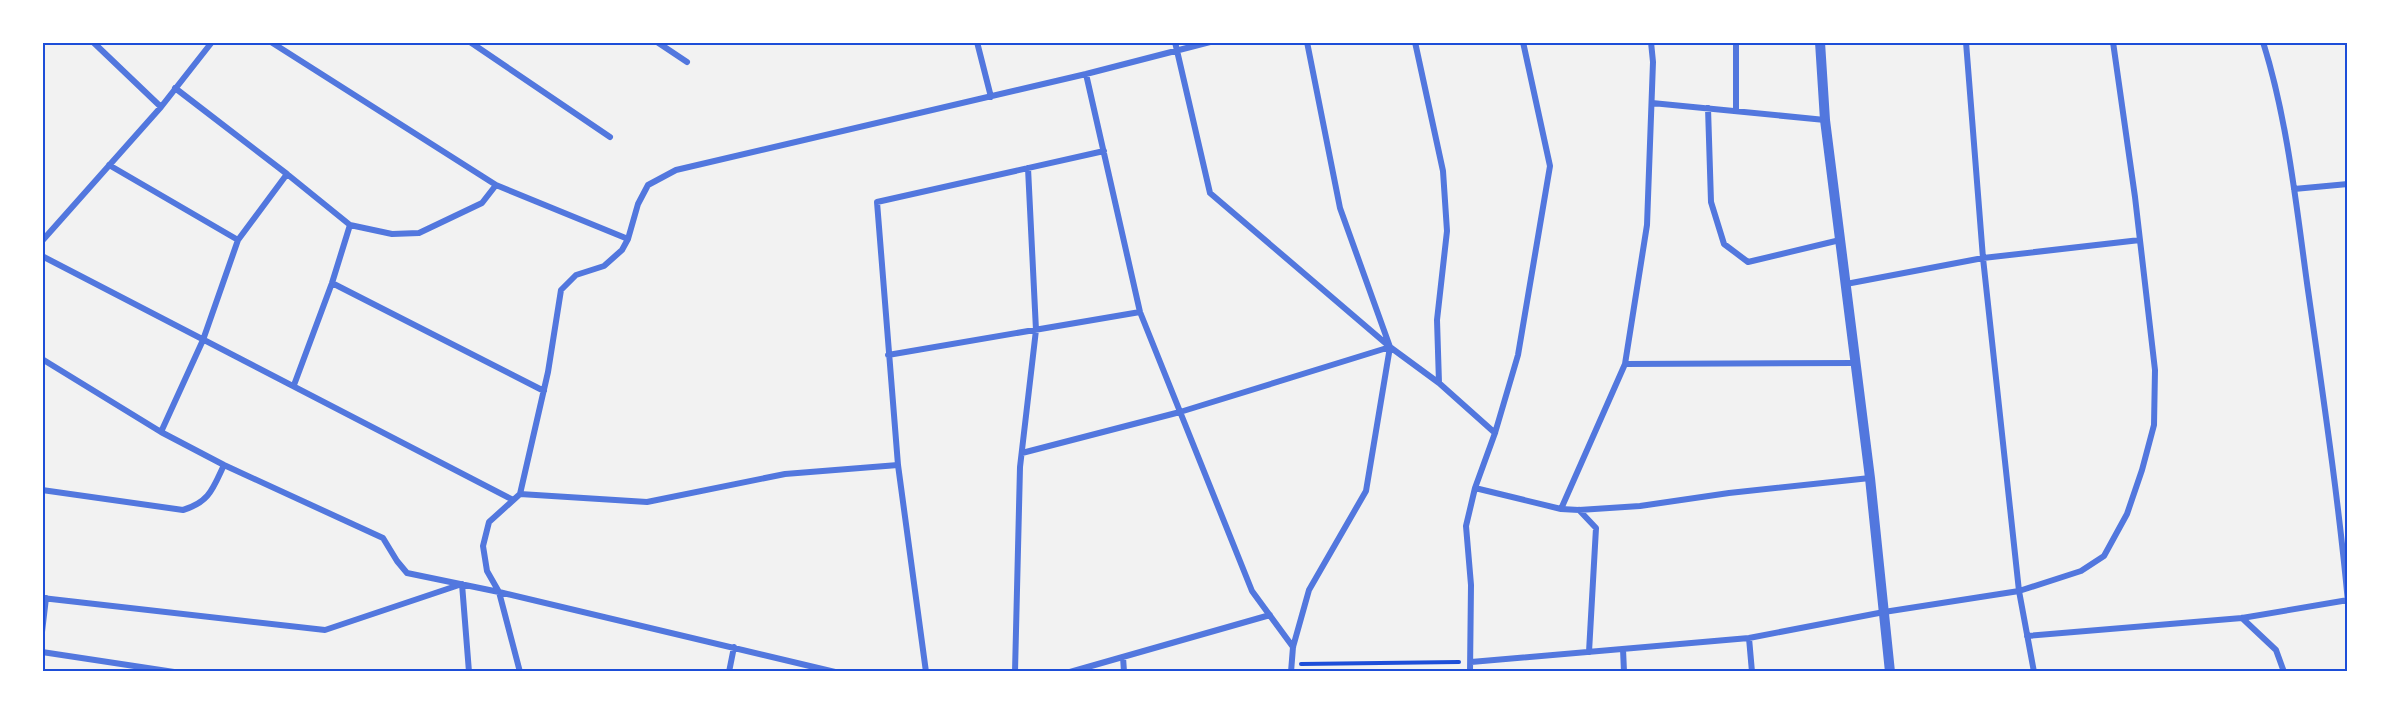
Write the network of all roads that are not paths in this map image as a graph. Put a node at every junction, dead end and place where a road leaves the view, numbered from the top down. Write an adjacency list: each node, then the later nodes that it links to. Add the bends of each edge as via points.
1 (93, 42): 24 (street)
2 (212, 42): 21 (street)
3 (271, 42): 33 (street)
4 (470, 42): 28 (street)
5 (657, 42): 19 (street)
6 (977, 42): 22 (street)
7 (1175, 42): 18 (street)
8 (1210, 42): 18 (street)
9 (1307, 42): 49 (street, via 1340,208)
10 (1415, 42): 54 (street, via 1443,171 1447,231 1437,321)
11 (1523, 42): 59 (street, via 1550,166 1518,355)
12 (1651, 42): 23 (street)
13 (1736, 42): 26 (street)
14 (1820, 42): 27 (street)
15 (1966, 42): 43 (street)
16 (2113, 42): 40 (street)
17 (2263, 42): 35 (street)
18 (1177, 52): 20 (street); 49 (street, via 1210,193)
19 (687, 62)
20 (1086, 74): 22 (street); 29 (street)
21 (175, 88): 24 (street); 32 (street)
22 (991, 97): 37 (street, via 676,170 648,184)
23 (1652, 103): 25 (street); 53 (street, via 1647,225)
24 (161, 107): 30 (street)
25 (1708, 108): 26 (street); 39 (street, via 1711,202 1724,244 1748,262)
26 (1736, 111): 27 (street)
27 (1826, 120): 39 (street)
28 (610, 137)
29 (1104, 151): 31 (street); 46 (street)
30 (110, 165): 38 (street); 41 (street)
31 (1028, 168): 47 (street); 50 (street, via 877,202)
32 (287, 174): 36 (street); 38 (street)
33 (496, 184): 36 (street, via 482,203 419,233 392,234); 37 (street)
34 (2348, 184): 35 (street)
35 (2294, 189): 74 (street, via 2339,507)
36 (350, 225): 44 (street)
37 (628, 239): 56 (street, via 604,266 576,276 561,290)
38 (238, 240): 48 (street)
39 (1840, 240): 45 (street)
40 (2140, 240): 43 (street); 71 (street, via 2155,370 2154,425 2127,514 2104,556 2081,571)
41 (42, 241)
42 (42, 256): 48 (street)
43 (1983, 258): 45 (street); 71 (street)
44 (332, 283): 55 (street); 56 (street)
45 (1846, 284): 52 (street)
46 (1140, 312): 47 (street); 57 (street)
47 (1036, 330): 50 (street); 60 (street)
48 (203, 340): 55 (street); 58 (street)
49 (1390, 347): 54 (street); 57 (street); 82 (street, via 1366,491 1309,590)
50 (888, 355): 62 (street)
51 (42, 359): 58 (street)
52 (1856, 363): 53 (street); 63 (street)
53 (1625, 364): 68 (street)
54 (1439, 383): 59 (street)
55 (294, 385): 67 (street)
56 (544, 392): 66 (street)
57 (1180, 412): 60 (street); 76 (street, via 1252,591)
58 (161, 432): 61 (street)
59 (1495, 433): 64 (street)
60 (1022, 453): 95 (street)
61 (224, 465): 65 (street, via 208,497 198,506 183,510); 70 (street, via 383,538 407,573)
62 (898, 465): 66 (street, via 785,474 647,502); 94 (street)
63 (1870, 478): 69 (street); 75 (street)
64 (1475, 488): 68 (street); 87 (street, via 1466,526)
65 (42, 490)
66 (520, 494): 67 (street)
67 (513, 500): 72 (street, via 489,522 483,546 487,571)
68 (1561, 509): 69 (street)
69 (1579, 510): 85 (street, via 1596,528)
70 (462, 584): 72 (street); 73 (street, via 325,630); 90 (street)
71 (2019, 591): 75 (street); 79 (street)
72 (499, 592): 81 (street); 91 (street)
73 (44, 598): 78 (street)
74 (2348, 601): 77 (street)
75 (1884, 612): 80 (street); 102 (street)
76 (1270, 615): 82 (street); 86 (street)
77 (2242, 618): 79 (street); 104 (street, via 2276,650)
78 (42, 632)
79 (2028, 636): 103 (street)
80 (1749, 638): 83 (street); 101 (street)
81 (734, 647): 88 (street); 92 (street)
82 (1293, 647): 98 (street)
83 (1623, 649): 85 (street); 100 (street)
84 (42, 652): 89 (street)
85 (1589, 652): 87 (street)
86 (1123, 657): 96 (street); 97 (street)
87 (1471, 662): 99 (street)
88 (819, 670): 93 (street)
89 (174, 672)
90 (469, 672)
91 (520, 672)
92 (729, 672)
93 (835, 672)
94 (926, 672)
95 (1015, 672)
96 (1070, 672)
97 (1124, 672)
98 (1291, 672)
99 (1470, 672)
100 (1624, 672)
101 (1752, 672)
102 (1890, 672)
103 (2034, 672)
104 (2284, 672)

